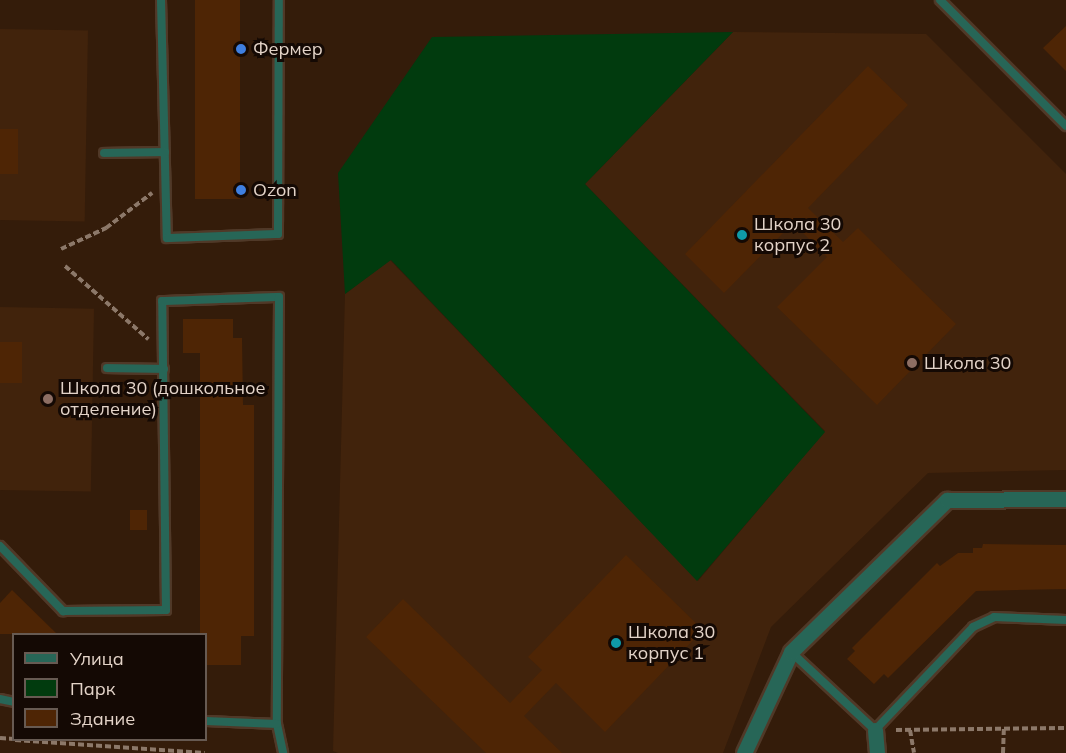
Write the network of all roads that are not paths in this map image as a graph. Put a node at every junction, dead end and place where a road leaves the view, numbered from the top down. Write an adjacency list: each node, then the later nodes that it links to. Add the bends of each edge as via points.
1 (161, 0): 5 (lane)
2 (279, 0): 5 (lane, via 278,234 167,238)
3 (940, 0): 4 (lane)
4 (1066, 126)
5 (165, 152): 6 (lane)
6 (105, 153)
7 (107, 368): 8 (lane)
8 (164, 369): 10 (lane, via 166,610 63,611); 14 (lane, via 162,301 279,297)
9 (1066, 499): 12 (street, via 947,500)
10 (0, 546)
11 (1066, 620): 15 (lane, via 994,617 973,627)
12 (791, 652): 15 (lane); 17 (street)
13 (207, 721): 14 (lane)
14 (276, 724): 16 (lane)
15 (876, 730): 18 (street)
16 (283, 753)
17 (744, 753)
18 (877, 753)

